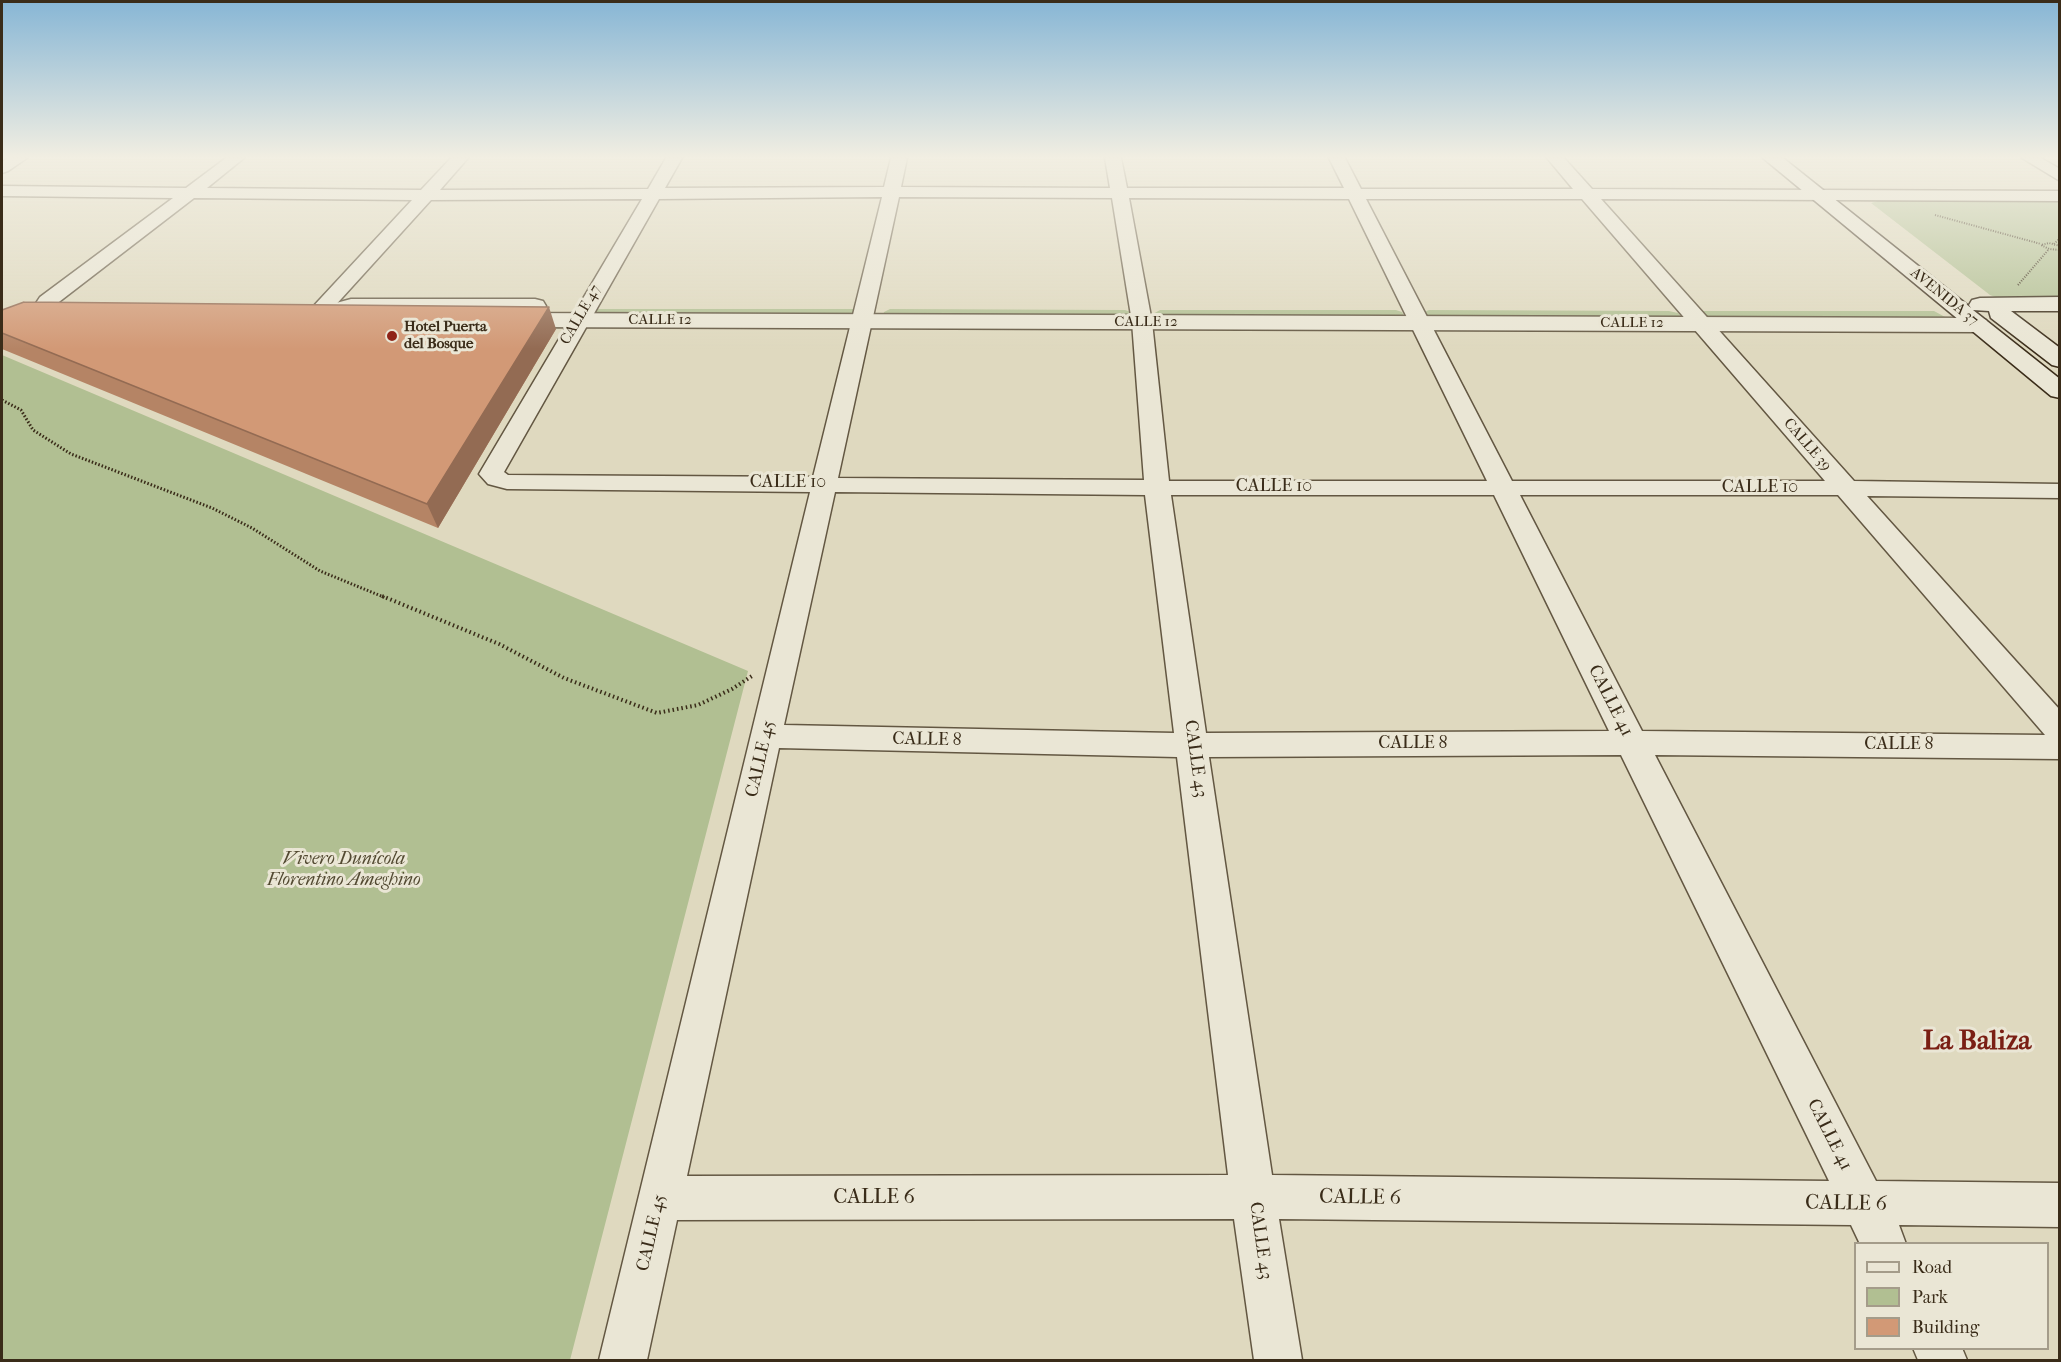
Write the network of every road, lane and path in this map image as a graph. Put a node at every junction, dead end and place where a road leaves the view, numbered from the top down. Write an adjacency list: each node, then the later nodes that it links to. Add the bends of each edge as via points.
1 (152, 222): 20 (street, via 47,301)
2 (402, 222): 29 (street)
3 (636, 222): 21 (street, CALLE 47)
4 (884, 222): 23 (street, CALLE 45)
5 (1123, 222): 24 (street, CALLE 43)
6 (1368, 222): 26 (street, CALLE 41)
7 (1611, 222): 27 (street, CALLE 39)
8 (1855, 222): 18 (street, AVENIDA 37)
9 (1882, 222): 12 (street)
10 (1960, 222): 13 (path)
11 (2060, 238): 14 (path)
12 (1904, 239)
13 (2042, 244): 14 (path); 16 (path)
14 (2054, 244): 15 (path)
15 (2060, 248): 16 (path)
16 (2049, 249): 17 (path)
17 (2014, 290)
18 (1963, 299): 25 (street, CALLE 12); 27 (street, CALLE 12)
19 (2060, 304): 25 (street)
20 (45, 310): 22 (street)
21 (583, 313): 23 (street, CALLE 12); 29 (street, CALLE 12, via 337,319); 35 (street, CALLE 47)
22 (69, 314)
23 (863, 314): 24 (street, CALLE 12); 36 (street, CALLE 45)
24 (1140, 314): 26 (street, CALLE 12); 38 (street, CALLE 43)
25 (1983, 314): 27 (street, CALLE 12); 30 (street); 33 (street, AVENIDA 37)
26 (1415, 315): 27 (street, CALLE 12); 37 (street, CALLE 41)
27 (1693, 315): 39 (street, CALLE 39)
28 (292, 316): 29 (street, CALLE 12)
29 (315, 316)
30 (2018, 328): 31 (street); 32 (street)
31 (2049, 328)
32 (2060, 360)
33 (2060, 391)
34 (2, 400): 41 (path, via 21,410 33,430 71,454 212,508 320,571 499,644 564,678 657,713 698,705 732,689 753,675 773,650)
35 (491, 474): 36 (street, CALLE 10, via 507,482)
36 (824, 484): 38 (street, CALLE 10); 41 (street, CALLE 45)
37 (1501, 487): 38 (street, CALLE 10); 39 (street, CALLE 10); 44 (street, CALLE 41)
38 (1157, 488): 45 (street, CALLE 43)
39 (1845, 488): 40 (street, CALLE 10); 42 (street, CALLE 39)
40 (2060, 491)
41 (787, 644): 43 (street, CALLE 45)
42 (2060, 731)
43 (766, 736): 45 (street, CALLE 8); 48 (street, CALLE 45)
44 (1631, 743): 45 (street, CALLE 8); 46 (street, CALLE 8); 49 (street, CALLE 41)
45 (1193, 745): 47 (street, CALLE 43)
46 (2060, 747)
47 (1253, 1197): 48 (street, CALLE 6); 49 (street, CALLE 6); 53 (street, CALLE 43)
48 (660, 1198): 52 (street, CALLE 45)
49 (1864, 1204): 50 (street, CALLE 6); 51 (street, CALLE 41)
50 (2060, 1205)
51 (1883, 1242)
52 (623, 1360)
53 (1278, 1360)

